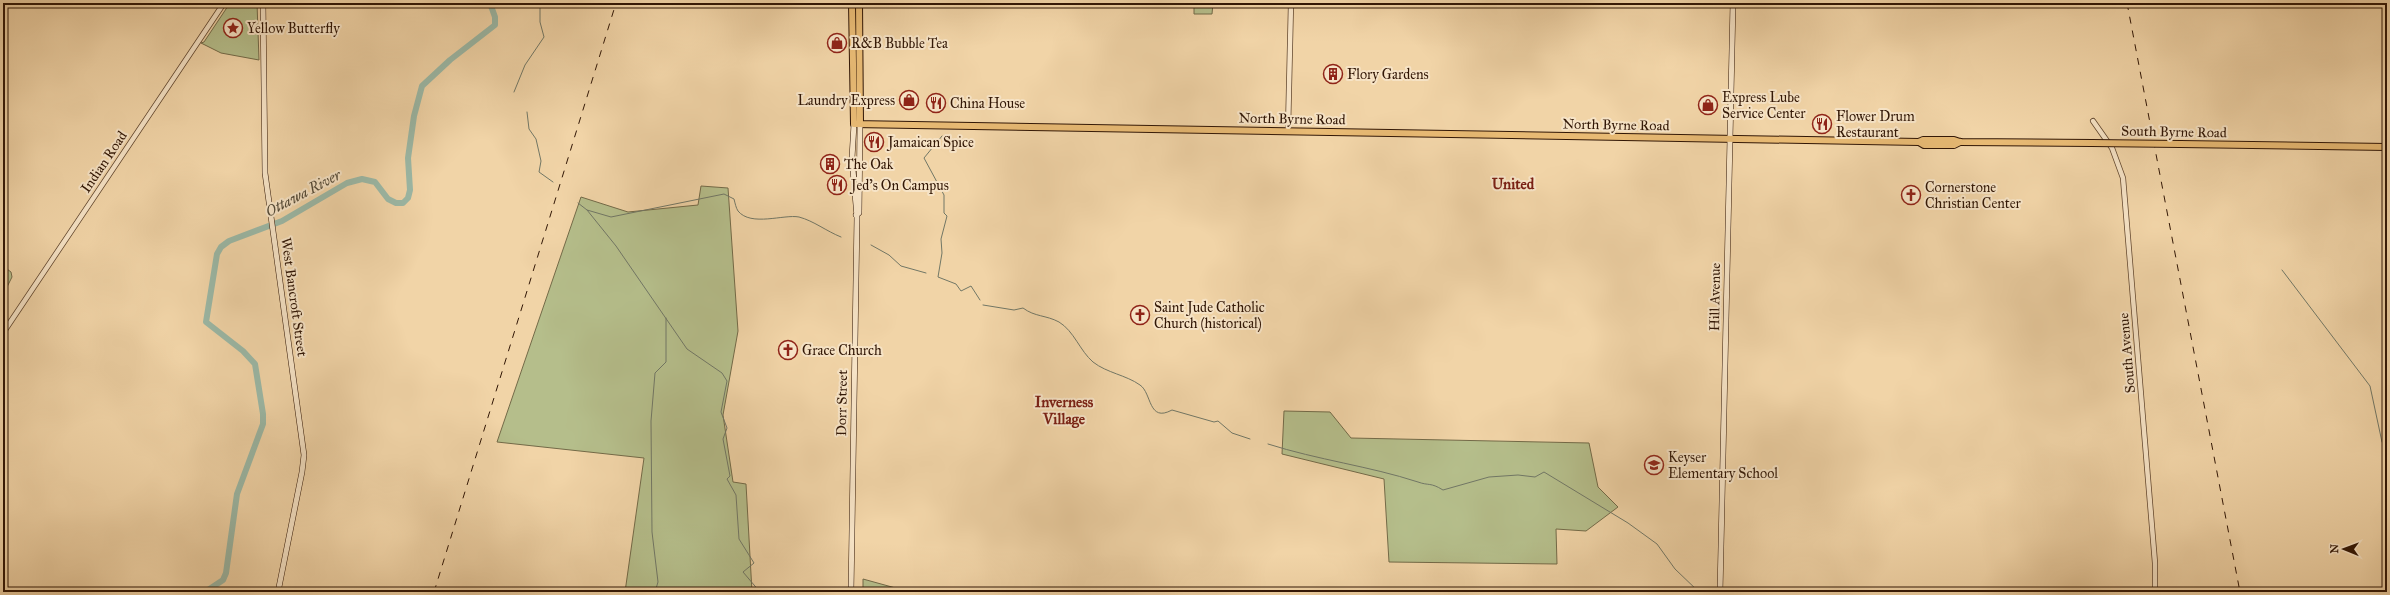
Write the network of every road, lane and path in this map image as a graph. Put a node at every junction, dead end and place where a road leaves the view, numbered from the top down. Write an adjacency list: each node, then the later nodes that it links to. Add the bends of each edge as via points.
1 (224, 3): 13 (street, Indian Road)
2 (263, 3): 14 (main road, West Bancroft Street, via 265,166 304,455)
3 (852, 3): 8 (main road, Dorr Street)
4 (859, 3): 8 (main road, Dorr Street)
5 (1291, 3): 9 (street)
6 (1733, 3): 10 (main road, Hill Avenue)
7 (2093, 121): 17 (street, South Avenue, via 2112,148 2123,178 2155,563)
8 (857, 124): 9 (main road, North Byrne Road); 12 (main road, Dorr Street, via 852,158); 12 (main road, Dorr Street, via 859,213)
9 (1288, 130): 10 (main road, North Byrne Road)
10 (1730, 140): 11 (main road, South Byrne Road, bridge, via 1919,142 1954,145 1960,142); 16 (main road, Hill Avenue)
11 (2387, 147)
12 (856, 215): 15 (main road, Dorr Street)
13 (3, 333)
14 (278, 592)
15 (851, 592)
16 (1720, 592)
17 (2155, 592)

